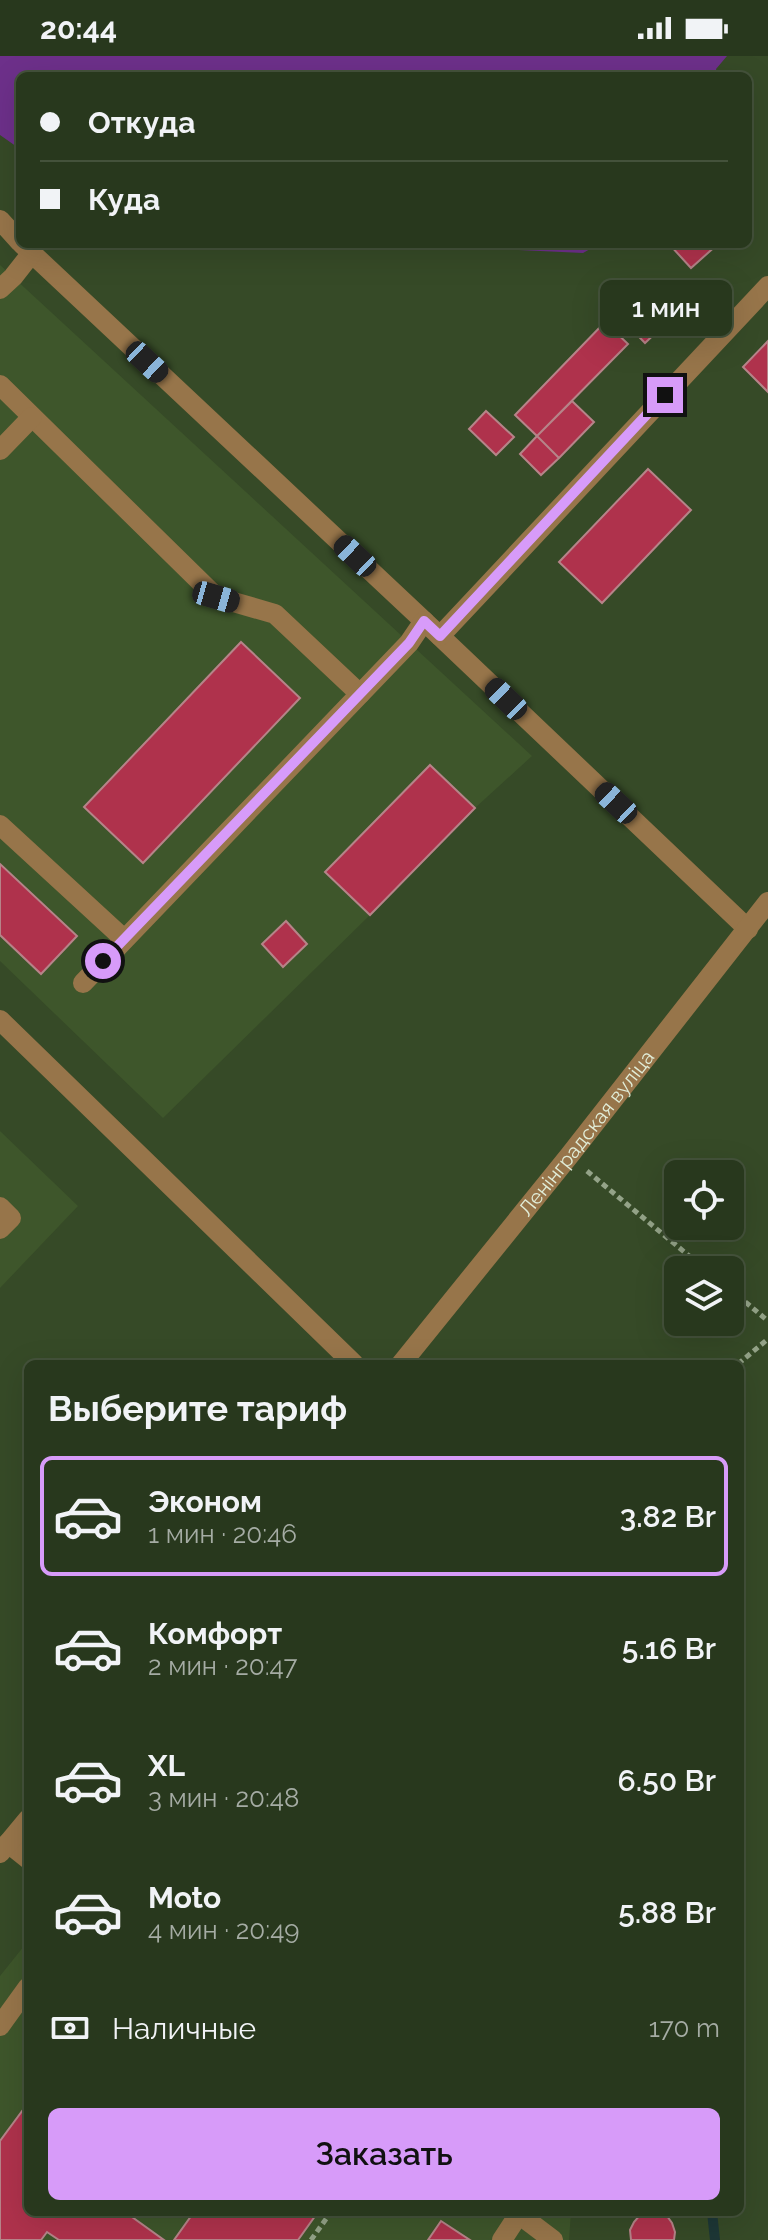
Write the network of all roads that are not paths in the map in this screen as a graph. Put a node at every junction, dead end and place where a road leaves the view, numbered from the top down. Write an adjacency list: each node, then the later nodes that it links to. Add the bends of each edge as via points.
1 (0, 220): 2 (street)
2 (16, 238)
3 (24, 248): 6 (street, via 13,277)
4 (25, 248): 11 (street)
5 (768, 286): 12 (street)
6 (0, 289)
7 (0, 385): 8 (street)
8 (32, 417): 9 (street); 13 (street, via 216,597 275,614)
9 (7, 433): 10 (street)
10 (0, 450)
11 (424, 621): 12 (street); 13 (street)
12 (440, 636): 16 (street)
13 (360, 694): 17 (street)
14 (0, 825): 17 (street)
15 (768, 902): 16 (street, Ленінградская вуліца)
16 (748, 929): 23 (street, Ленінградская вуліца)
17 (124, 939): 18 (street)
18 (83, 983)
19 (0, 1020): 22 (street)
20 (0, 1207): 21 (street, via 11,1218)
21 (0, 1229)
22 (350, 1360)
23 (404, 1360)
24 (24, 1824): 25 (street)
25 (4, 1848): 26 (street)
26 (24, 1857)
27 (24, 1993): 28 (street)
28 (0, 2026)
29 (515, 2216): 31 (street)
30 (521, 2216): 32 (street)
31 (502, 2240)
32 (553, 2240)

